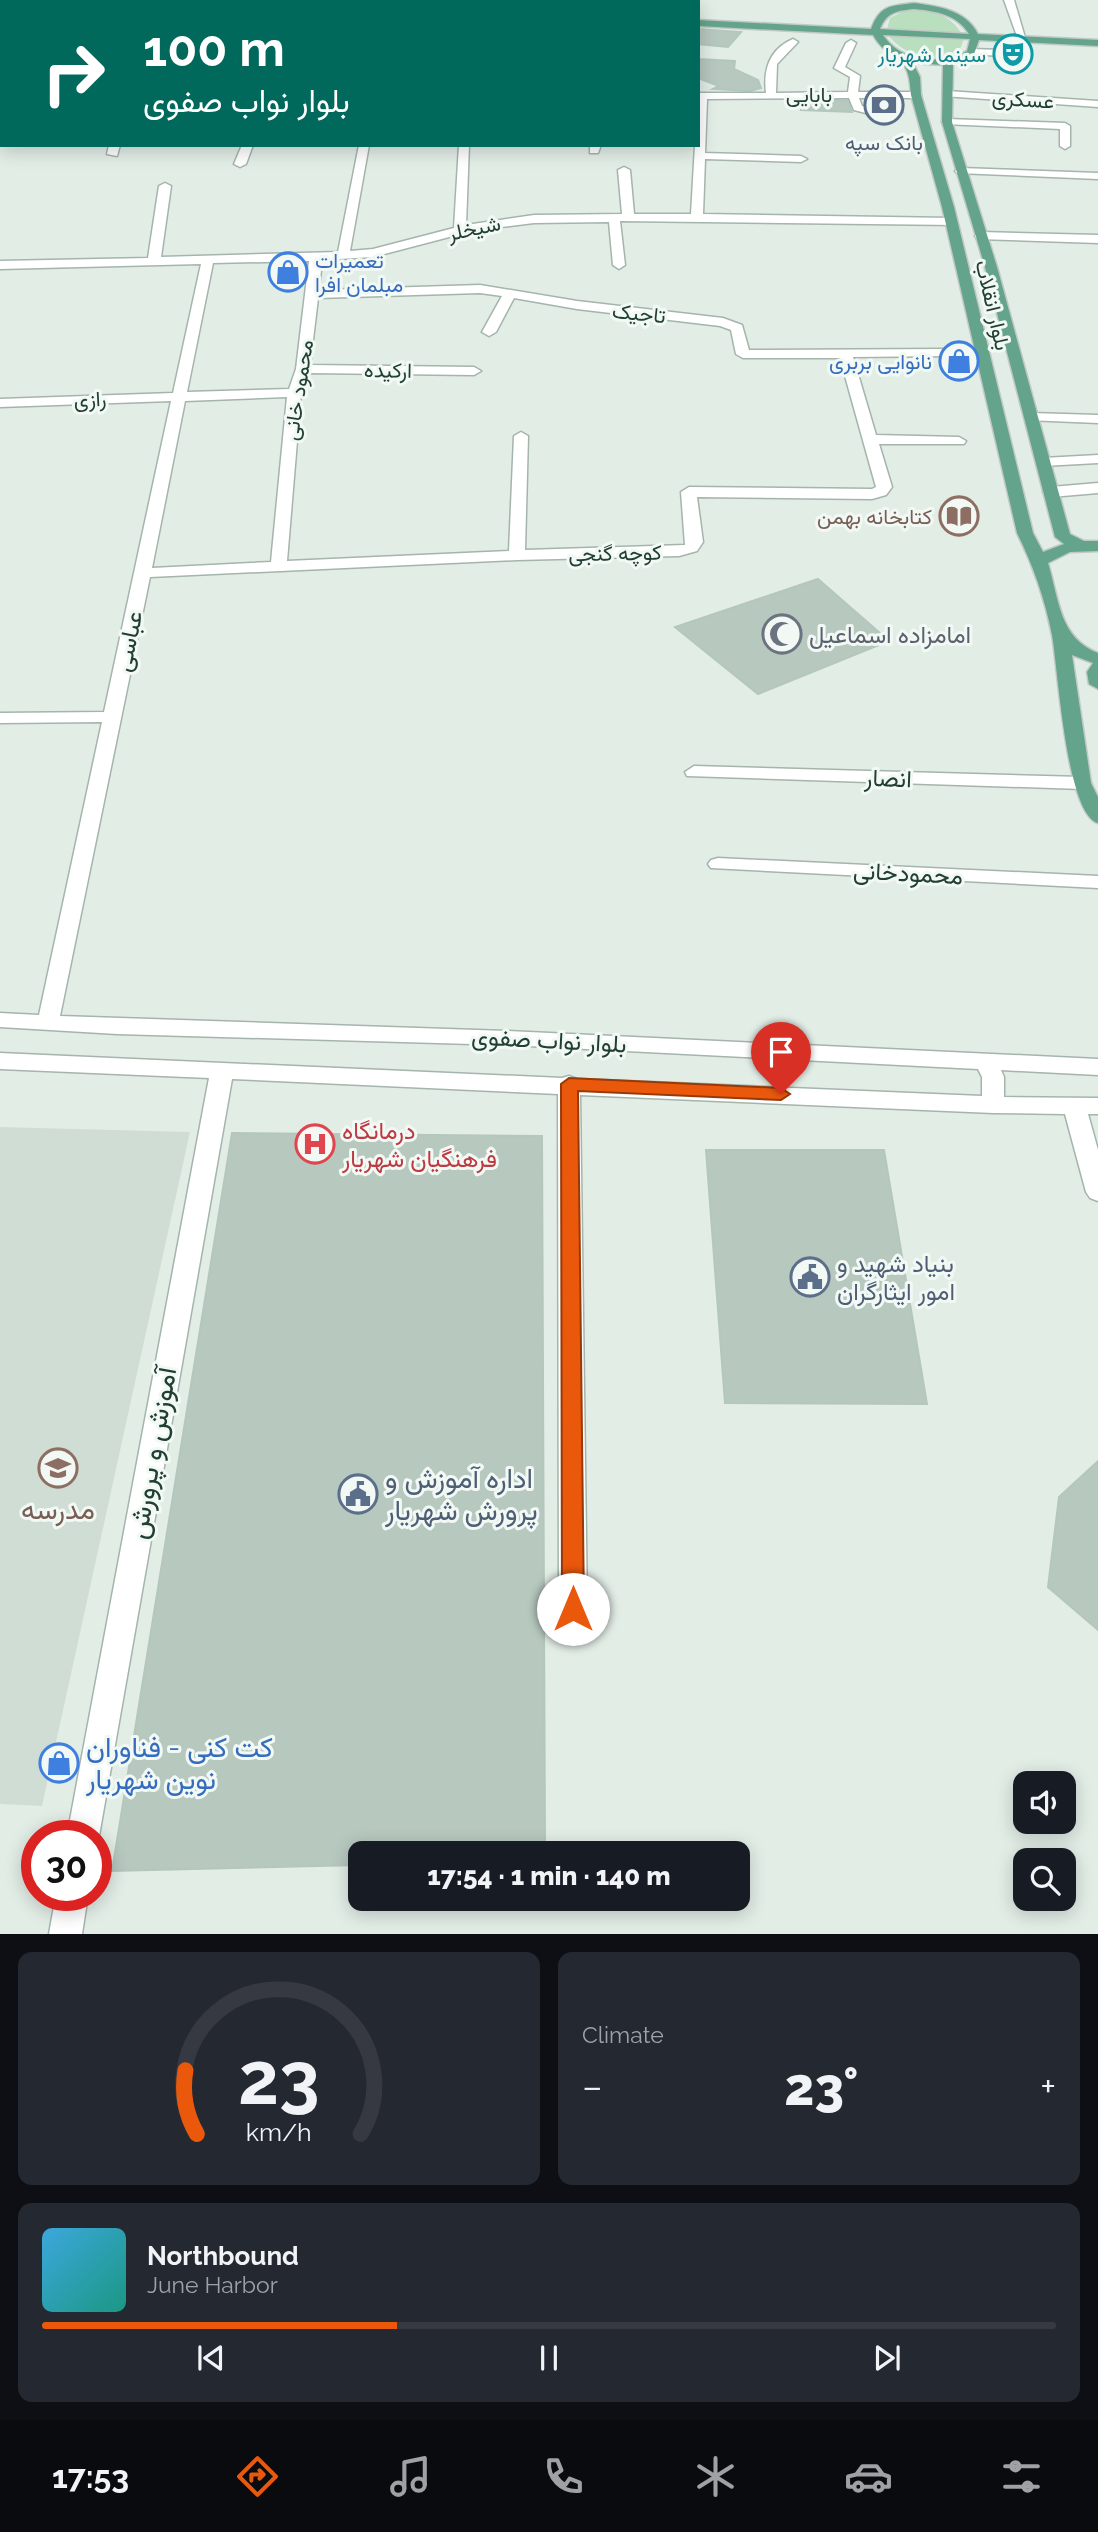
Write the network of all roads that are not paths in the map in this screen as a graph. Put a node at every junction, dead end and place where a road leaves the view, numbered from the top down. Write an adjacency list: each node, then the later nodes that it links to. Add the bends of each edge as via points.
1 (878, 0): 5 (main road)
2 (904, 0): 4 (main road)
3 (1009, 0): 9 (street)
4 (928, 7): 5 (main road, via 904,7); 8 (main road, via 957,16)
5 (881, 15): 7 (main road)
6 (700, 23): 7 (main road)
7 (876, 32): 8 (main road); 15 (main road, via 884,44)
8 (975, 37): 9 (main road); 13 (main road)
9 (1023, 39): 12 (main road)
10 (793, 42): 17 (street, via 771,65)
11 (851, 43): 19 (street, via 839,68 855,76)
12 (1098, 43)
13 (971, 52): 14 (street); 16 (main road)
14 (1003, 54)
15 (906, 57): 16 (main road); 22 (main road, بلوار انقلاب, via 915,77)
16 (948, 62): 20 (main road, بلوار انقلاب)
17 (771, 94): 18 (street, بابایی); 21 (street, بابایی)
18 (794, 94): 19 (street, بابایی); 24 (street)
19 (853, 94): 22 (street, بابایی); 25 (street, via 858,108)
20 (947, 94): 23 (street, عسکری); 26 (main road, بلوار انقلاب)
21 (700, 95): 27 (street)
22 (916, 95): 42 (main road, بلوار انقلاب)
23 (1098, 104)
24 (791, 111)
25 (885, 115)
26 (947, 122): 28 (street, via 1065,126); 36 (main road, بلوار انقلاب)
27 (700, 126): 32 (street)
28 (1065, 146)
29 (247, 147): 34 (street)
30 (364, 147): 46 (street)
31 (464, 147): 43 (street)
32 (701, 156): 33 (street); 40 (street)
33 (802, 158)
34 (240, 164)
35 (624, 170): 39 (street)
36 (961, 171): 37 (street); 44 (main road, بلوار انقلاب)
37 (1098, 176)
38 (165, 186): 49 (street)
39 (628, 217): 40 (street, شیخلر); 41 (street, شیخلر)
40 (697, 217): 42 (street, شیخلر)
41 (614, 218): 43 (street, شیخلر, via 497,222); 51 (street)
42 (951, 222): 54 (main road, بلوار انقلاب)
43 (460, 230): 46 (street, شیخلر, via 397,248)
44 (981, 236): 45 (street); 55 (main road, بلوار انقلاب)
45 (1098, 239)
46 (343, 255): 47 (street, شیخلر)
47 (316, 257): 48 (street, شیخلر); 52 (street, محمود خانی)
48 (208, 260): 49 (street, شیخلر); 62 (street, عباسی)
49 (154, 261): 50 (street, شیخلر)
50 (0, 265)
51 (619, 265)
52 (312, 294): 53 (street, تاجیک, via 480,289); 59 (street, محمود خانی)
53 (510, 294): 56 (street); 57 (street, تاجیک, via 723,321 737,328 743,354)
54 (975, 326): 55 (main road); 76 (main road, بلوار انقلاب, via 1025,533)
55 (1007, 326): 64 (main road, بلوار انقلاب)
56 (489, 332)
57 (845, 352): 58 (street, تاجیک); 67 (street, کوچه گنجی)
58 (945, 353)
59 (303, 369): 60 (street, ارکیده); 61 (street, محمود خانی)
60 (474, 371)
61 (293, 393): 62 (street, رازی); 77 (street, محمود خانی)
62 (180, 395): 63 (street, رازی); 78 (street, عباسی)
63 (0, 403)
64 (1031, 417): 65 (street); 70 (main road, بلوار انقلاب)
65 (1098, 419)
66 (521, 436): 75 (street)
67 (869, 439): 68 (street); 75 (street, کوچه گنجی, via 884,487 880,492 689,492 695,542 691,548)
68 (959, 440)
69 (1098, 459): 70 (street)
70 (1043, 463): 72 (main road, بلوار انقلاب)
71 (1098, 488): 72 (street)
72 (1051, 492): 73 (main road, بلوار انقلاب, via 1063,537)
73 (1079, 545): 74 (main road); 76 (main road, via 1055,550)
74 (1098, 546)
75 (517, 555): 77 (street, کوچه گنجی)
76 (1040, 562): 79 (main road, بلوار انقلاب)
77 (279, 565): 78 (street, کوچه گنجی)
78 (142, 573): 83 (street, عباسی)
79 (1060, 634): 80 (main road, via 1077,651); 86 (main road)
80 (1098, 659)
81 (1098, 667): 82 (main road)
82 (1098, 684)
83 (112, 717): 84 (street); 91 (street, عباسی)
84 (0, 718)
85 (694, 772): 86 (street, انصار)
86 (1082, 783): 87 (main road)
87 (1098, 817)
88 (718, 864): 89 (street, محمودخانی)
89 (1098, 882)
90 (0, 1020): 91 (street, بلوار نواب صفوی)
91 (48, 1023): 92 (street, بلوار نواب صفوی, via 495,1037)
92 (986, 1060): 94 (street, بلوار نواب صفوی); 97 (street, via 993,1077)
93 (0, 1061): 95 (street, بلوار نواب صفوی)
94 (1098, 1067)
95 (222, 1070): 96 (street, بلوار نواب صفوی); 102 (street, آموزش و پرورش)
96 (569, 1084): 97 (street, بلوار نواب صفوی); 101 (street)
97 (993, 1105): 98 (street, بلوار نواب صفوی)
98 (1074, 1105): 99 (street, بلوار نواب صفوی); 100 (street)
99 (1098, 1107)
100 (1098, 1192)
101 (573, 1609)
102 (86, 1820)
103 (69, 1911): 104 (street)
104 (65, 1934)

